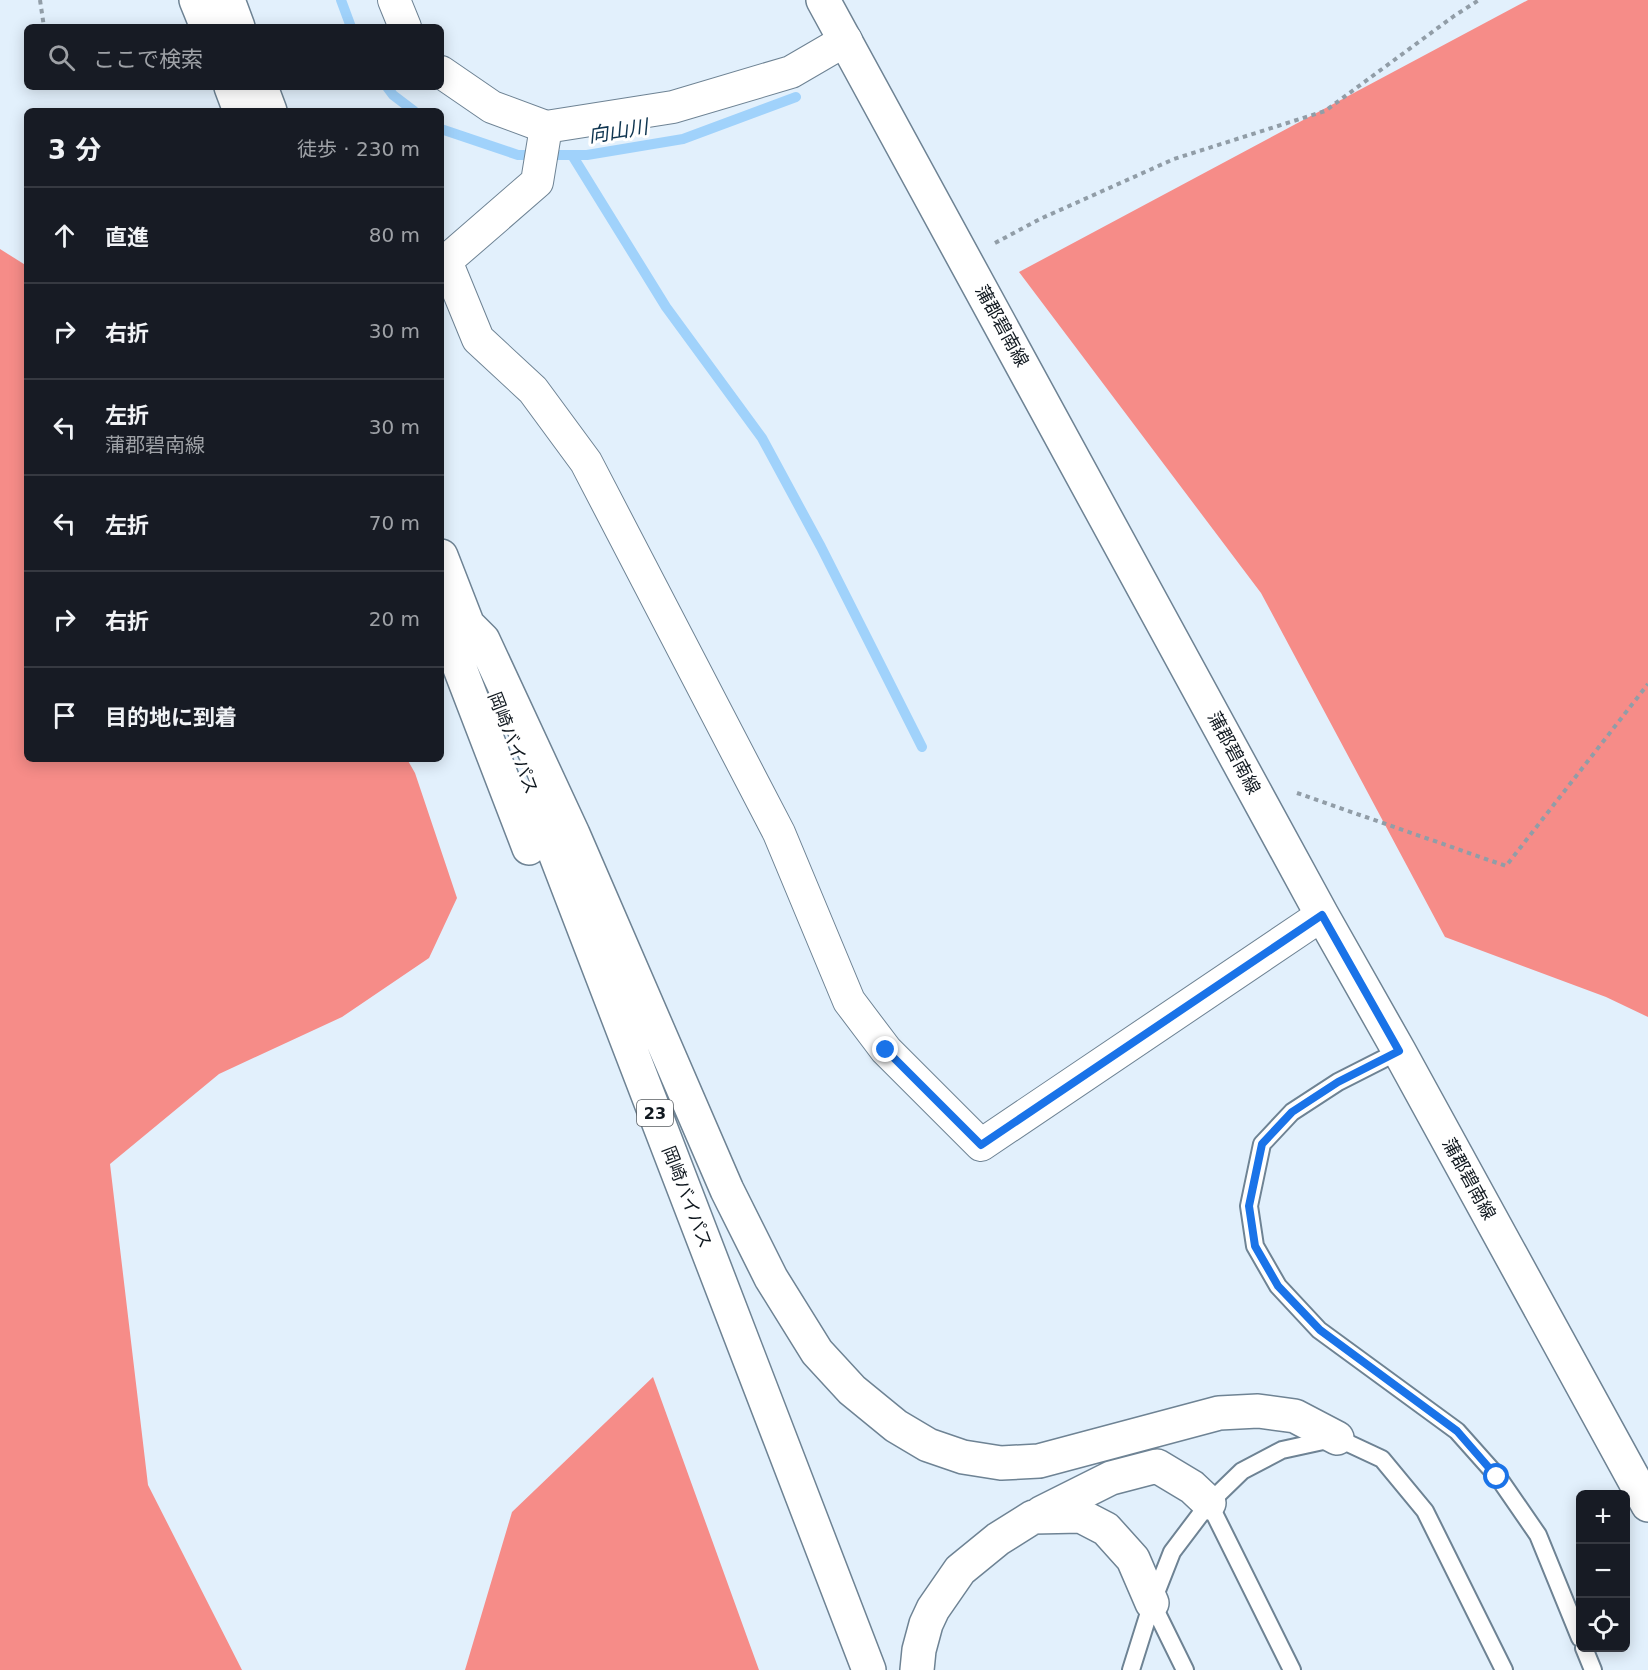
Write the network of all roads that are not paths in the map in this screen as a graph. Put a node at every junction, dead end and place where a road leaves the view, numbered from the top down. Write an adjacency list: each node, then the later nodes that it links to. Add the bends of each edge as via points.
1 (196, 0): 5 (main road)
2 (228, 0): 6 (main road)
3 (394, 0): 7 (street)
4 (823, 0): 8 (main road, 蒲郡碧南線)
5 (206, 24)
6 (237, 24)
7 (404, 24)
8 (846, 40): 14 (street, via 791,72 673,107); 17 (main road, 蒲郡碧南線)
9 (444, 74): 14 (street, via 492,107)
10 (232, 90): 12 (main road)
11 (262, 90): 13 (main road)
12 (239, 108)
13 (269, 108)
14 (545, 131): 17 (street, via 537,182 446,261 478,339 533,390 586,462 779,833 849,1001 886,1050 981,1145)
15 (444, 570): 16 (main road, 岡崎バイパス / 23)
16 (454, 622): 19 (main road, via 483,640 573,834 727,1190 766,1269 817,1352 852,1390 896,1426 928,1445 963,1457 1001,1463 1039,1461 1219,1413 1258,1411 1295,1416); 26 (main road, 岡崎バイパス / 23); 27 (main road, 岡崎バイパス / 23)
17 (1322, 915): 18 (main road, 蒲郡碧南線)
18 (1399, 1051): 21 (main road, 蒲郡碧南線); 24 (lane, via 1338,1082 1292,1112 1262,1144 1249,1206 1255,1246 1278,1286 1320,1330 1457,1431 1497,1477 1538,1535)
19 (1337, 1438): 20 (lane, via 1282,1450 1242,1471); 32 (lane, via 1382,1459 1425,1511)
20 (1209, 1503): 22 (main road, via 1192,1487 1157,1466 1111,1478); 23 (lane, via 1172,1552); 31 (lane)
21 (1648, 1505)
22 (1033, 1517): 23 (main road, via 1082,1515 1107,1529 1133,1559); 28 (main road, via 960,1570 926,1624)
23 (1152, 1603): 29 (lane); 30 (lane)
24 (1576, 1626)
25 (1586, 1652): 33 (lane)
26 (845, 1670)
27 (869, 1670)
28 (917, 1670)
29 (1131, 1670)
30 (1185, 1670)
31 (1292, 1670)
32 (1504, 1670)
33 (1593, 1670)

